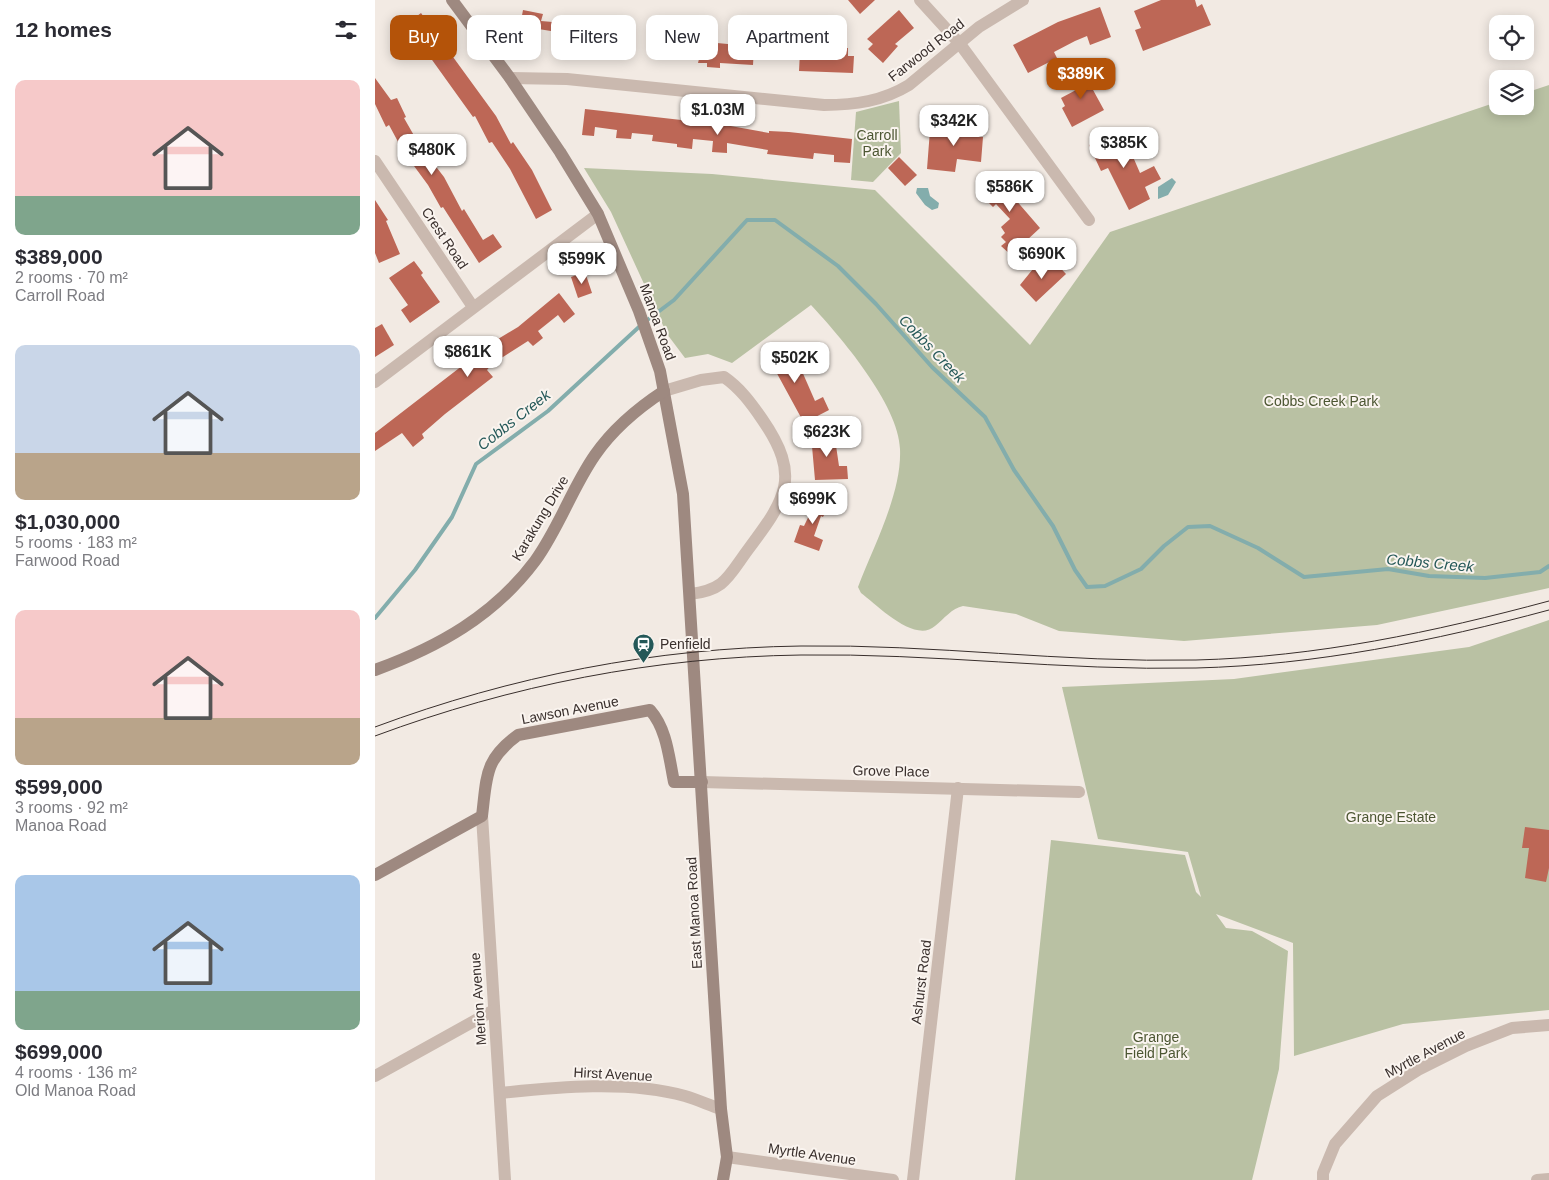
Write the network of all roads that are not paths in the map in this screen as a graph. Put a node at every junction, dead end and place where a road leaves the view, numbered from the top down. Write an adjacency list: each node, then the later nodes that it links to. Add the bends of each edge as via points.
1 (452, 0): 5 (main road, Manoa Road)
2 (920, 0): 4 (street)
3 (1023, 0): 4 (street, Farwood Road, via 979,27)
4 (960, 44): 5 (street, Farwood Road, via 896,93 864,103 844,105 567,78); 8 (street)
5 (511, 78): 7 (main road, Manoa Road)
6 (375, 161): 9 (street, Crest Road)
7 (598, 214): 9 (street); 11 (main road, Manoa Road, via 648,335)
8 (1089, 220)
9 (473, 307): 10 (street)
10 (375, 382)
11 (664, 391): 12 (main road, Manoa Road, via 683,494); 12 (street, via 724,377 742,391 781,450 785,468 785,486 777,509 725,580 714,590); 14 (main road, Karakung Drive, via 642,405 594,456 536,560 495,604 453,636)
12 (690, 594): 13 (main road, Manoa Road)
13 (691, 644): 15 (main road, East Manoa Road)
14 (375, 670)
15 (701, 782): 16 (street, Grove Place); 18 (main road, Lawson Avenue, via 675,782 663,732 650,710 642,711 518,735 500,748 488,769); 24 (main road, East Manoa Road)
16 (958, 788): 17 (street, Grove Place); 30 (street, Ashurst Road)
17 (1079, 792)
18 (482, 816): 19 (main road); 20 (street, Merion Avenue)
19 (375, 875)
20 (494, 1010): 22 (street); 23 (street, Merion Avenue)
21 (1549, 1025): 31 (street, Myrtle Avenue, via 1512,1028 1466,1046 1418,1070 1377,1096 1335,1144)
22 (375, 1076)
23 (499, 1093): 24 (street, Hirst Avenue, via 573,1086 637,1089 684,1096); 27 (street, Merion Avenue)
24 (721, 1110): 25 (main road, East Manoa Road)
25 (727, 1157): 28 (main road, East Manoa Road); 29 (street, Myrtle Avenue)
26 (1549, 1179): 32 (street)
27 (505, 1180)
28 (723, 1180)
29 (893, 1180)
30 (913, 1180)
31 (1323, 1180)
32 (1537, 1180)

